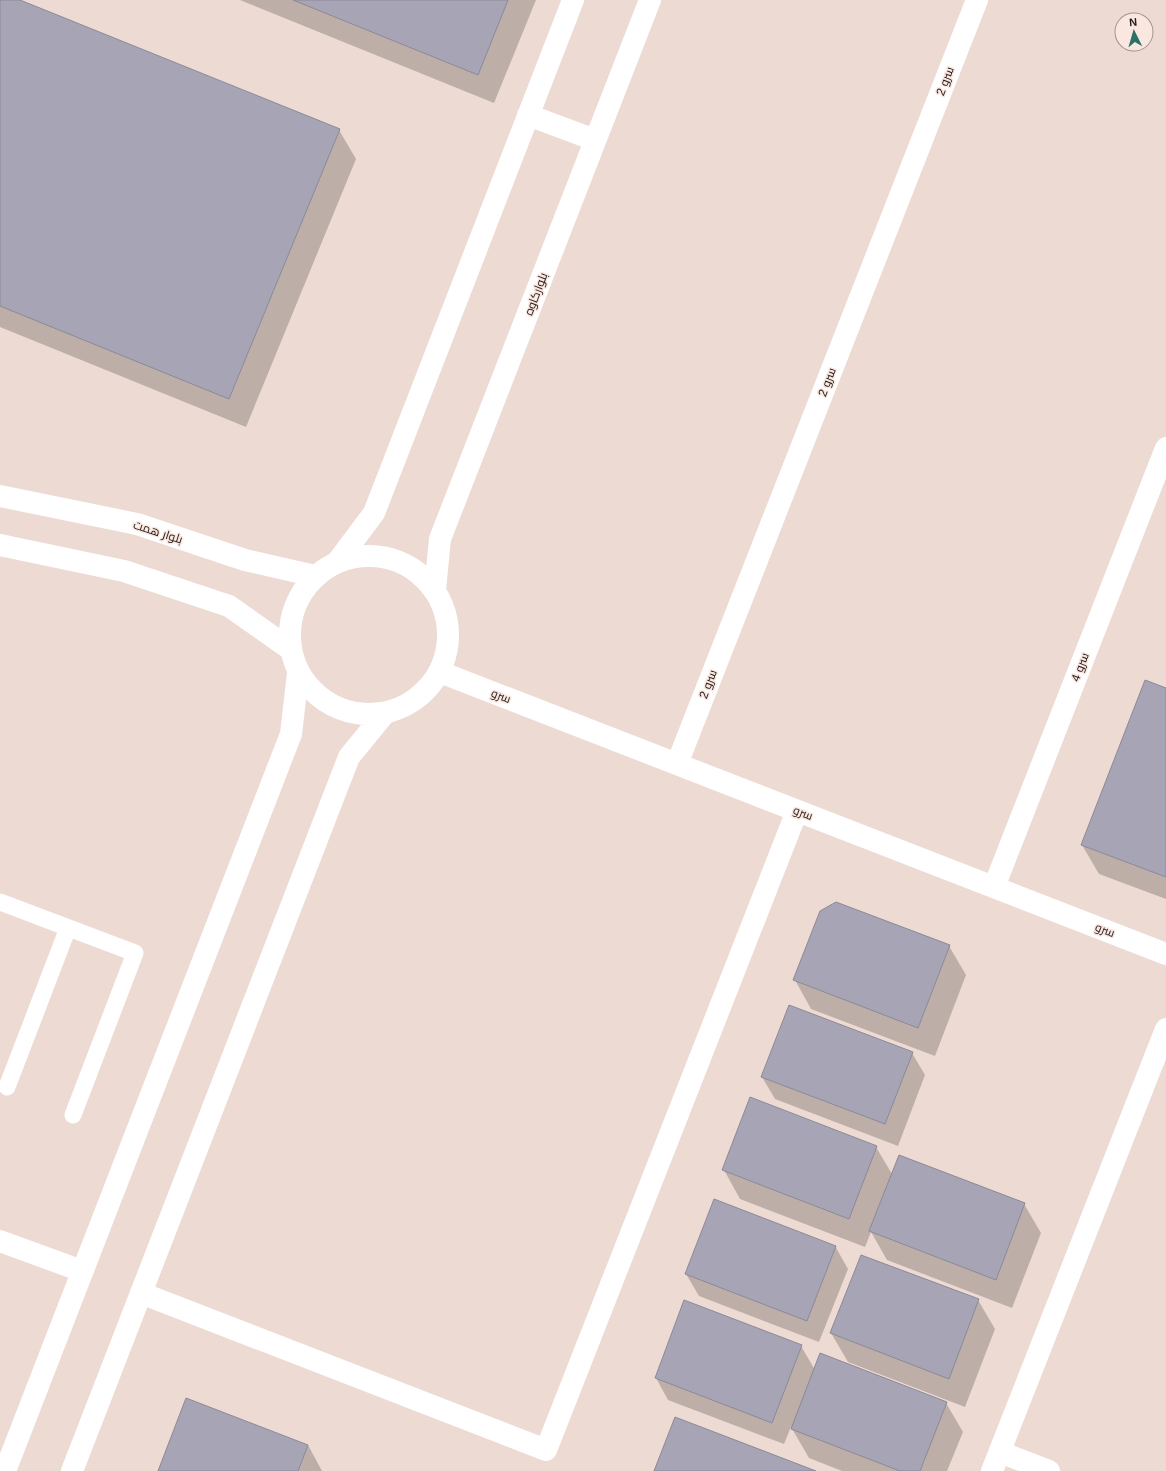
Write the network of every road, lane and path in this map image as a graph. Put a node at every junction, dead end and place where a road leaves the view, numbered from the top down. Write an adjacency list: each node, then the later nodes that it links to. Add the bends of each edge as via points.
1 (573, 0): 4 (street)
2 (650, 0): 5 (street, بلوارکاوه)
3 (977, 0): 16 (street, سرو 2)
4 (528, 115): 5 (street); 9 (street, via 374,513)
5 (595, 140): 11 (street, بلوارکاوه, via 440,539)
6 (1166, 448): 18 (street, سرو 4)
7 (0, 496): 10 (street, بلوار همت, via 137,524 245,560)
8 (0, 545): 12 (street, via 124,571 229,606)
9 (338, 561): 10 (street); 11 (street, via 364,555 392,558 416,570)
10 (315, 576): 12 (street, via 298,597 290,623)
11 (435, 590): 13 (street, via 446,615 448,642)
12 (290, 649): 14 (street)
13 (440, 672): 15 (street, via 428,687 408,704); 16 (street, سرو)
14 (298, 673): 15 (street, via 314,693 335,707 359,714); 26 (street, via 291,734)
15 (385, 713): 27 (street, via 349,757)
16 (677, 764): 17 (street, سرو)
17 (797, 811): 18 (street, سرو); 27 (street, via 546,1450)
18 (994, 887): 21 (street, سرو)
19 (0, 902): 20 (lane)
20 (68, 928): 23 (lane); 24 (lane, via 135,953)
21 (1166, 954)
22 (1166, 1029): 28 (street)
23 (7, 1087)
24 (73, 1115)
25 (0, 1241): 26 (street)
26 (82, 1271): 29 (street)
27 (141, 1293): 30 (street)
28 (996, 1461): 31 (street)
29 (5, 1471)
30 (72, 1471)
31 (1049, 1471)

